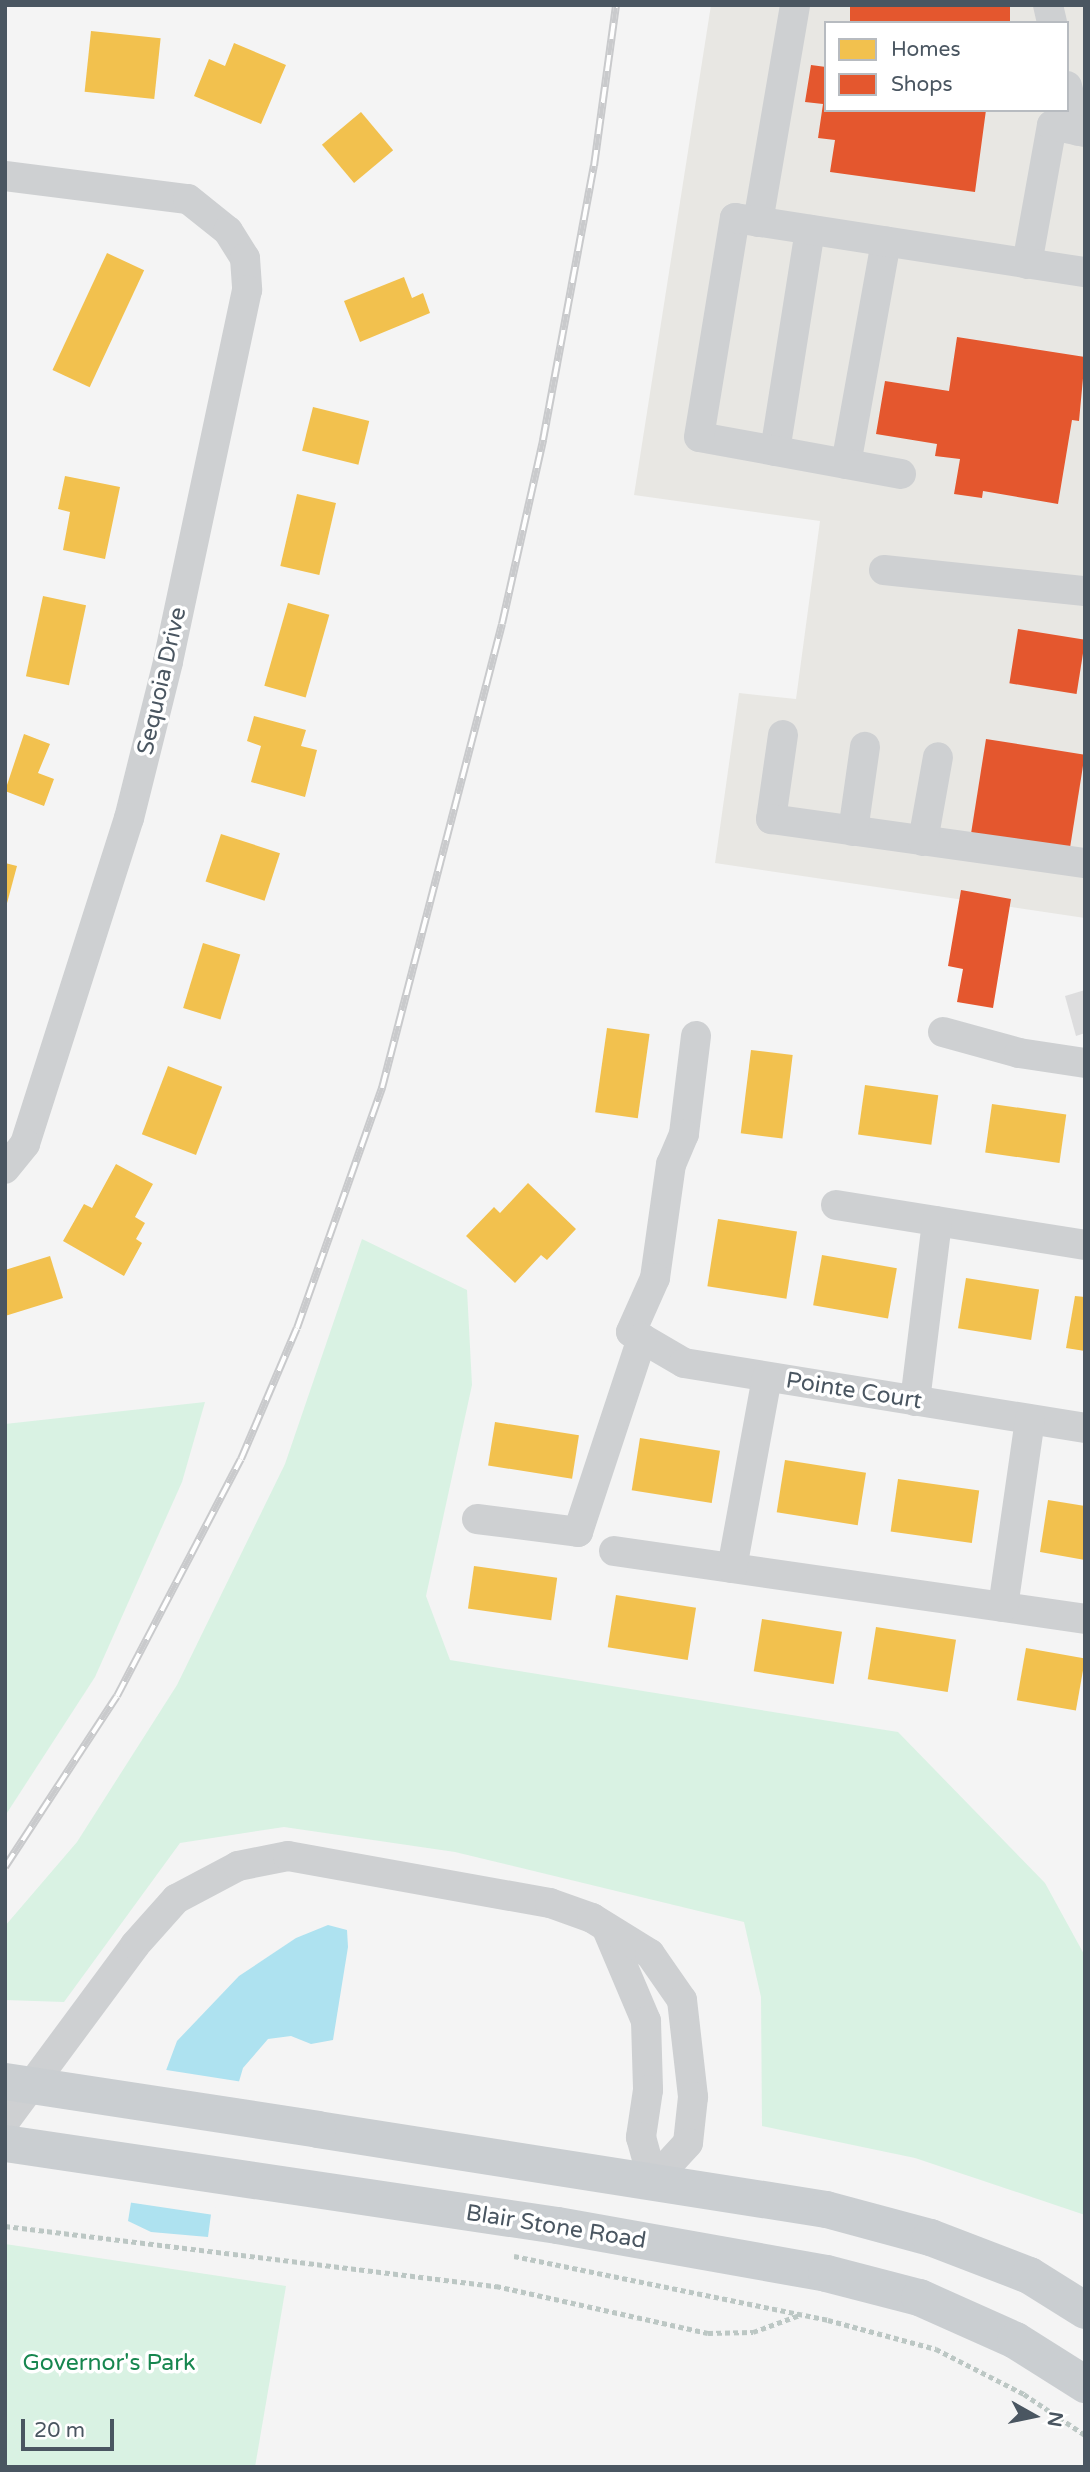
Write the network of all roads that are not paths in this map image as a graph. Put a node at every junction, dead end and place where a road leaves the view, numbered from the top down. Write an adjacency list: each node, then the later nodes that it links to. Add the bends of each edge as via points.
1 (795, 5): 5 (street)
2 (1069, 92): 3 (street)
3 (1082, 132): 8 (street, via 1052,125)
4 (5, 176): 24 (street, Sequoia Drive, via 188,199 228,231 245,258 247,290 168,662 129,818 25,1144)
5 (758, 222): 6 (street); 10 (street, via 735,218 699,437)
6 (810, 230): 7 (street); 10 (street)
7 (886, 242): 8 (street); 11 (street)
8 (1027, 264): 9 (street)
9 (1085, 272)
10 (775, 451): 11 (street)
11 (846, 464): 12 (street)
12 (901, 474)
13 (884, 570): 14 (street)
14 (1085, 591)
15 (783, 735): 18 (street, via 771,820)
16 (865, 747): 18 (street)
17 (938, 757): 19 (street)
18 (853, 831): 19 (street)
19 (923, 841): 20 (street)
20 (1085, 863)
21 (943, 1032): 23 (street, via 1019,1053)
22 (696, 1036): 28 (street, via 684,1134 671,1164 655,1278)
23 (1085, 1063)
24 (5, 1169)
25 (836, 1205): 26 (street)
26 (937, 1221): 27 (street); 30 (street)
27 (1085, 1245)
28 (636, 1335): 29 (street, Pointe Court, via 684,1363); 33 (street, via 578,1532)
29 (767, 1377): 30 (street, Pointe Court); 35 (street)
30 (915, 1401): 31 (street, Pointe Court)
31 (1030, 1420): 32 (street, Pointe Court); 36 (street)
32 (1085, 1428)
33 (477, 1519)
34 (614, 1551): 35 (street)
35 (732, 1568): 36 (street)
36 (1003, 1607): 37 (street)
37 (1085, 1619)
38 (607, 1929): 40 (street, via 550,1903 288,1856 238,1866 176,1899 135,1945); 42 (street, via 646,2021 648,2091 641,2137); 42 (street, via 650,1954 682,2000 692,2097 688,2143)
39 (5, 2081): 42 (main road, bridge)
40 (5, 2121)
41 (5, 2143): 43 (main road, Blair Stone Road)
42 (653, 2181): 43 (main road); 44 (main road, via 826,2208 930,2236 1029,2275)
43 (645, 2241): 45 (main road, Blair Stone Road, via 825,2273 919,2297 1015,2340)
44 (1085, 2310)
45 (1085, 2384)

